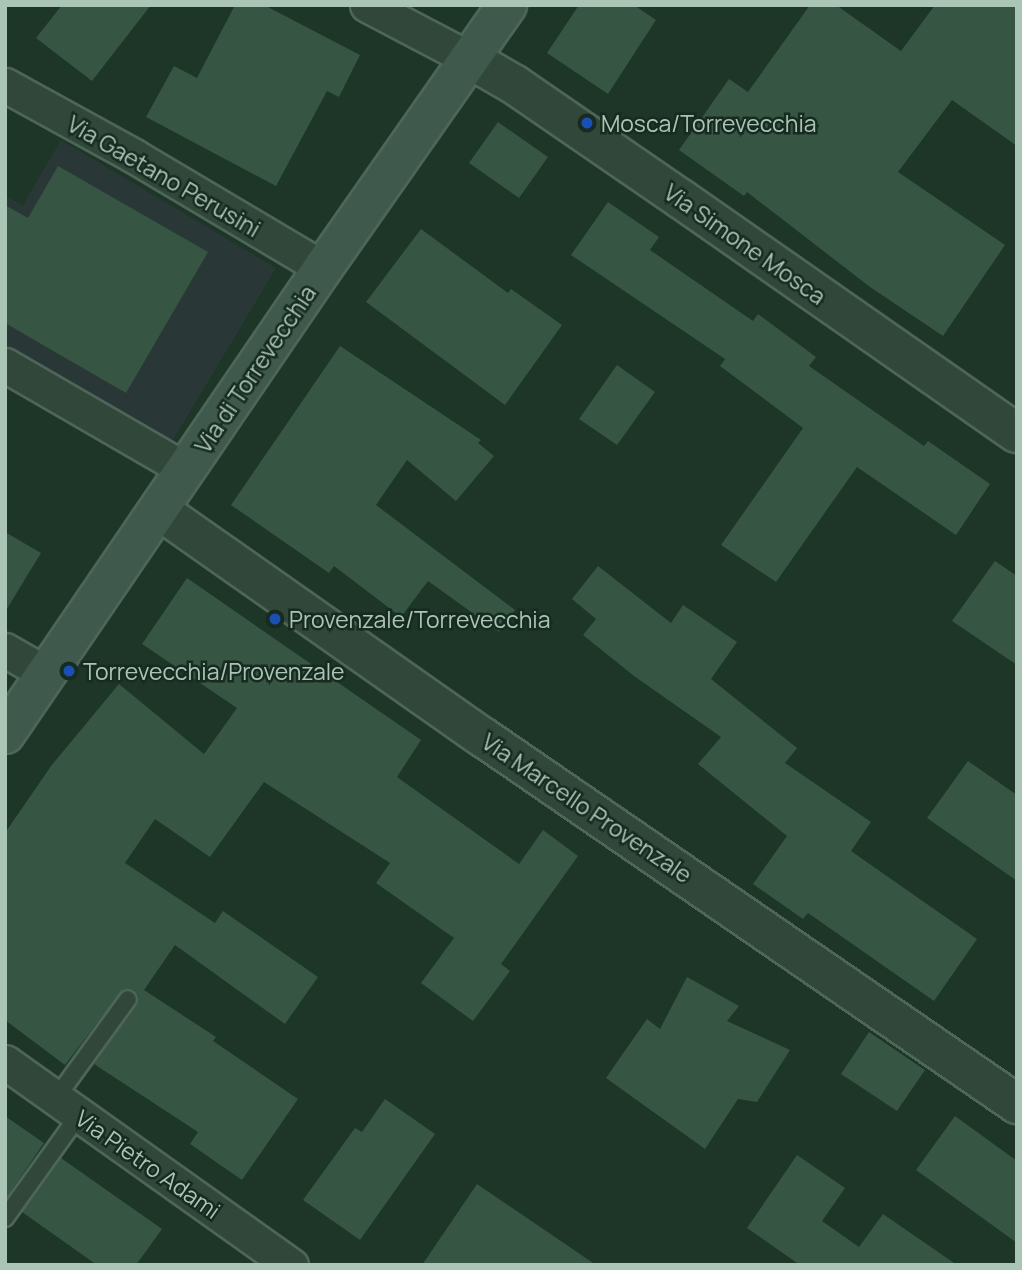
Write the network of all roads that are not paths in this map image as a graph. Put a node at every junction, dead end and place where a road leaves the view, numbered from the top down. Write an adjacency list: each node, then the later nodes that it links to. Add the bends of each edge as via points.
1 (367, 5): 3 (street)
2 (507, 5): 3 (main road, Via di Torrevecchia)
3 (470, 59): 5 (main road, Via di Torrevecchia); 7 (street, Via Simone Mosca, via 681,198)
4 (5, 85): 5 (street, Via Gaetano Perusini)
5 (323, 268): 8 (main road, Via di Torrevecchia)
6 (5, 365): 8 (street)
7 (1017, 433)
8 (186, 470): 9 (main road, Via di Torrevecchia)
9 (159, 510): 11 (main road, Via di Torrevecchia); 15 (street, Via Marcello Provenzale)
10 (5, 650): 11 (street)
11 (45, 673): 12 (main road, Via di Torrevecchia)
12 (5, 734)
13 (128, 999): 16 (lane)
14 (5, 1062): 16 (street, Via Pietro Adami)
15 (1017, 1104)
16 (67, 1107): 17 (lane); 18 (street, Via Pietro Adami)
17 (5, 1218)
18 (291, 1265)

